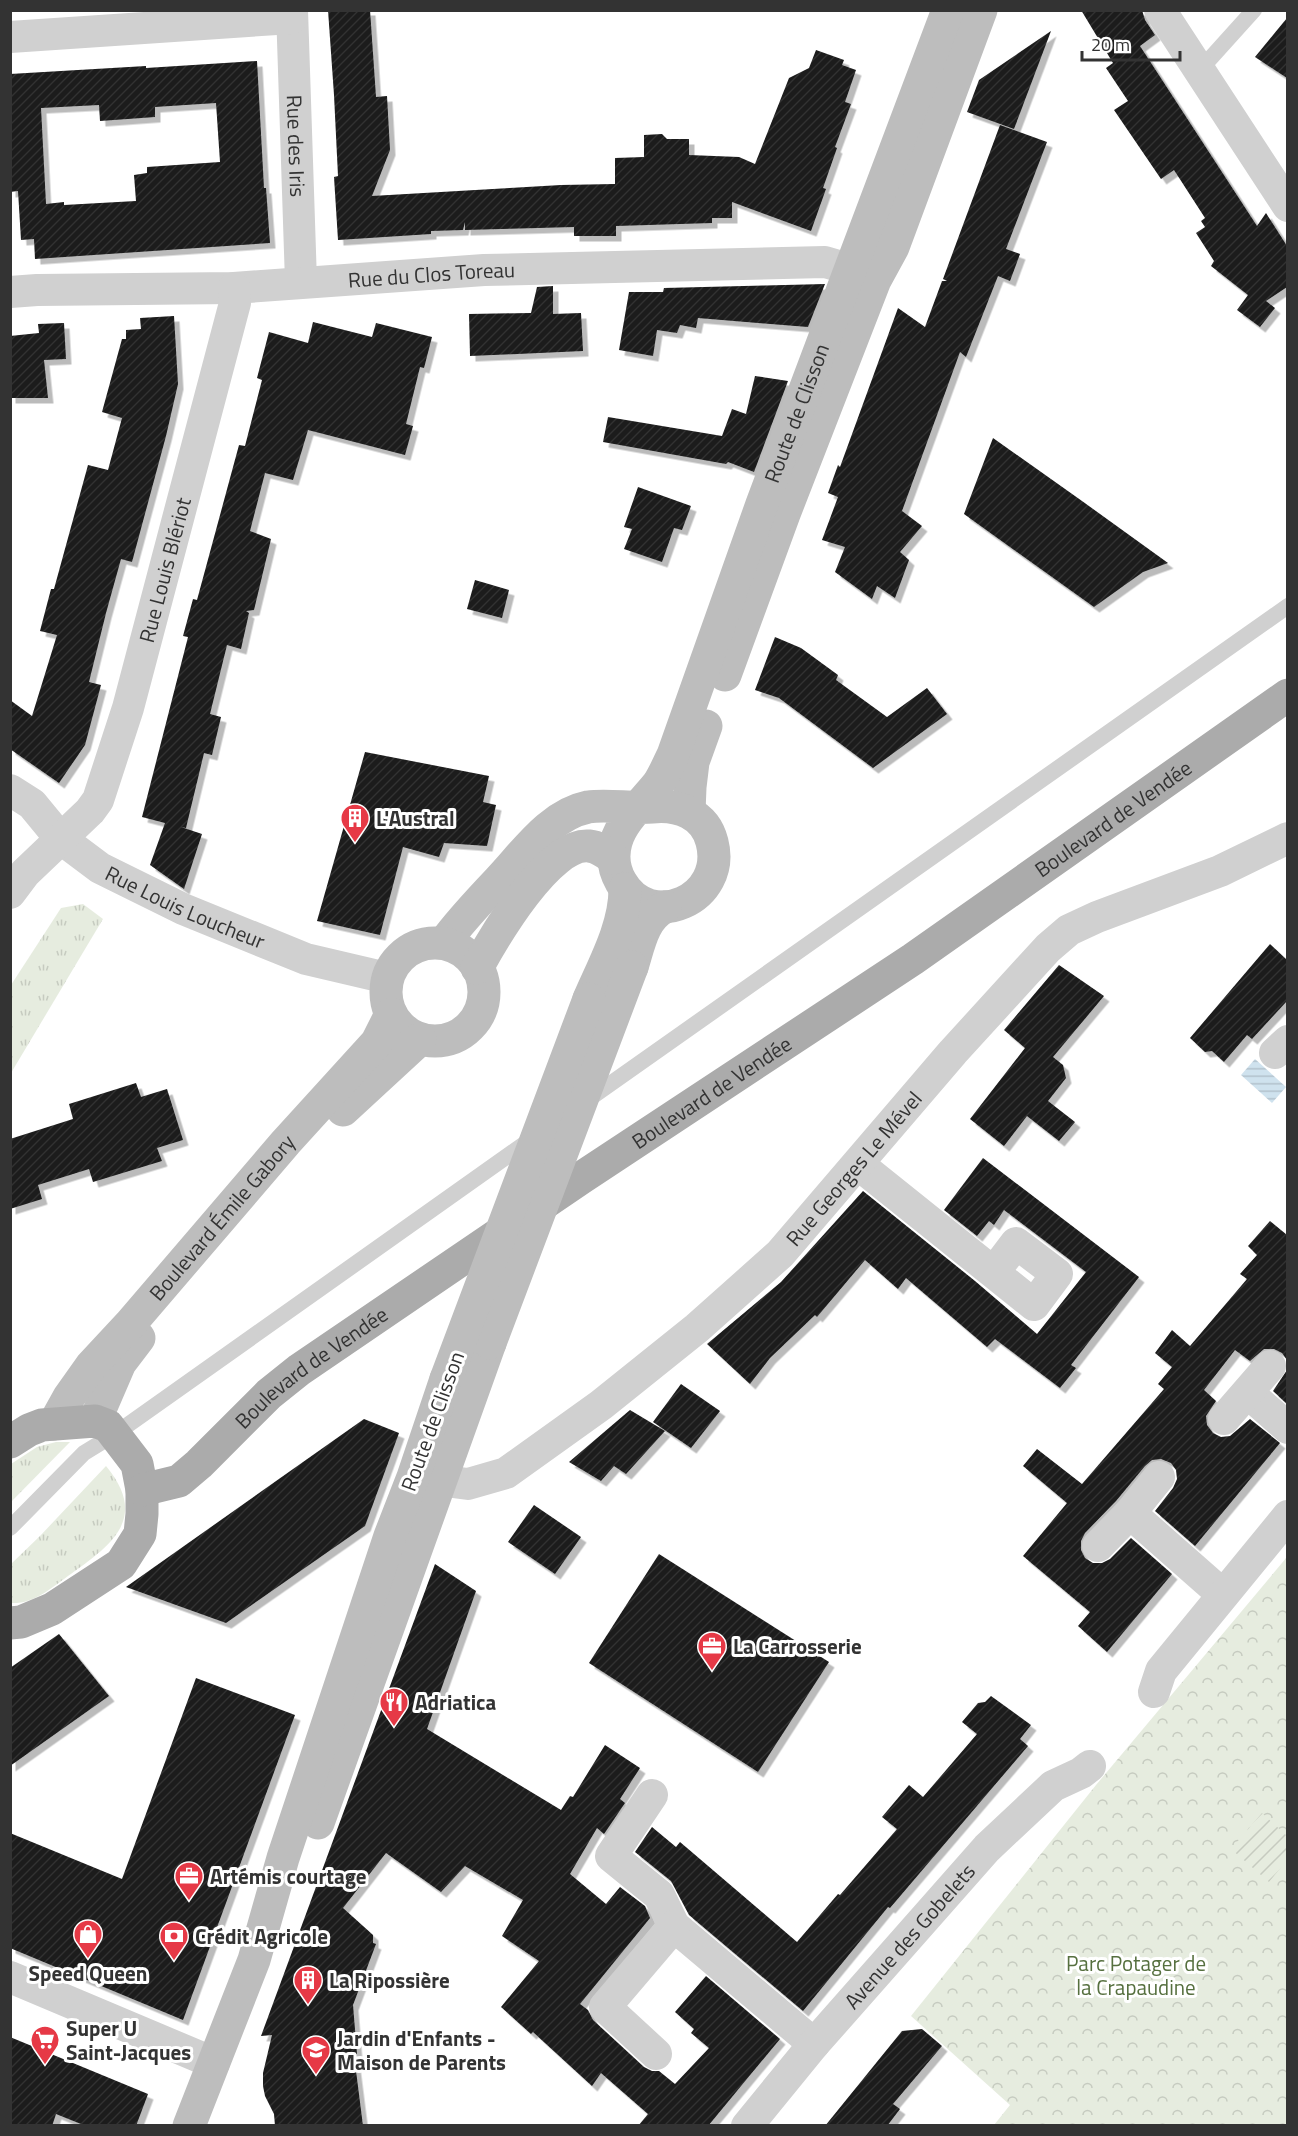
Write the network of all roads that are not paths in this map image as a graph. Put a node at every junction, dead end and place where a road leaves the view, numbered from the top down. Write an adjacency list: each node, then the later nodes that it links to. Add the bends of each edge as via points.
1 (948, 10): 9 (main road, Route de Clisson)
2 (981, 10): 9 (main road, Route de Clisson, via 893,248)
3 (1160, 10): 7 (street)
4 (1254, 10): 7 (lane)
5 (292, 14): 6 (street); 10 (street, Rue des Iris)
6 (10, 37)
7 (1199, 71): 8 (street)
8 (1287, 206)
9 (862, 275): 10 (street, Rue du Clos Toreau, via 825,262 484,270); 16 (main road, Route de Clisson, via 762,504 673,755 660,782); 17 (main road, Route de Clisson, via 784,514 693,762)
10 (301, 282): 11 (street, Rue du Clos Toreau)
11 (234, 288): 12 (street, Rue du Clos Toreau); 18 (street, Rue Louis Blériot, via 235,303 121,728 98,800)
12 (10, 292)
13 (1287, 606): 35 (lane)
14 (1287, 695): 40 (main road, Boulevard de Vendée, via 913,958 299,1370 179,1481)
15 (10, 790): 18 (street, Rue Louis Loucheur, via 32,804)
16 (637, 808): 17 (main road, via 677,807); 20 (main road, via 622,828); 24 (main road, via 587,808 557,822 531,844)
17 (689, 812): 23 (main road, via 704,824 715,860 710,878 699,893 683,903)
18 (60, 838): 22 (street, Rue Louis Blériot); 26 (street, Rue Louis Loucheur, via 100,868 183,909 306,959)
19 (1287, 838): 29 (street, Rue Georges Le Mével, via 1220,871 1069,930 953,1052)
20 (614, 858): 21 (main road); 25 (main road, via 589,846 573,848 519,898)
21 (625, 889): 23 (main road, via 650,905); 39 (main road, Route de Clisson, bridge, via 621,923 446,1379)
22 (10, 894)
23 (665, 907): 39 (main road, Route de Clisson, bridge, via 654,913 644,932 490,1343)
24 (444, 943): 25 (main road, via 469,956); 26 (main road, via 416,947 400,957)
25 (477, 968): 28 (main road, via 484,996 473,1022 449,1038)
26 (387, 978): 27 (main road, via 385,995)
27 (391, 1014): 28 (main road, via 403,1029); 34 (main road, Boulevard Émile Gabory, via 378,1042 91,1366)
28 (420, 1039): 35 (main road, Boulevard Émile Gabory, via 325,1127 183,1282 120,1363)
29 (858, 1164): 30 (street); 39 (street, Rue Georges Le Mével, via 780,1254 602,1405 506,1473 468,1484)
30 (994, 1272)
31 (1270, 1366): 32 (street)
32 (1248, 1393): 33 (street); 36 (street)
33 (1224, 1419)
34 (54, 1424): 35 (main road); 37 (main road, via 28,1430)
35 (105, 1427): 40 (main road, via 136,1464); 43 (lane)
36 (1287, 1428)
37 (10, 1442)
38 (1159, 1477): 41 (street)
39 (428, 1479): 54 (main road, Route de Clisson, via 417,1546 303,1866 254,1960)
40 (142, 1490): 46 (main road, via 140,1534 121,1564 52,1609)
41 (1130, 1514): 44 (street); 45 (street)
42 (1287, 1516): 45 (street)
43 (10, 1528)
44 (1098, 1546)
45 (1222, 1594): 47 (street, via 1161,1671)
46 (14, 1626)
47 (1154, 1692)
48 (1090, 1766): 52 (street, Avenue des Gobelets, via 1053,1786 987,1848)
49 (652, 1796): 50 (street, via 611,1856 659,1895)
50 (674, 1926): 52 (street); 53 (street, via 605,2007)
51 (10, 1977): 54 (street)
52 (813, 2044): 56 (street, Avenue des Gobelets)
53 (656, 2054)
54 (214, 2063): 55 (main road, Route de Clisson)
55 (189, 2126)
56 (747, 2126)

